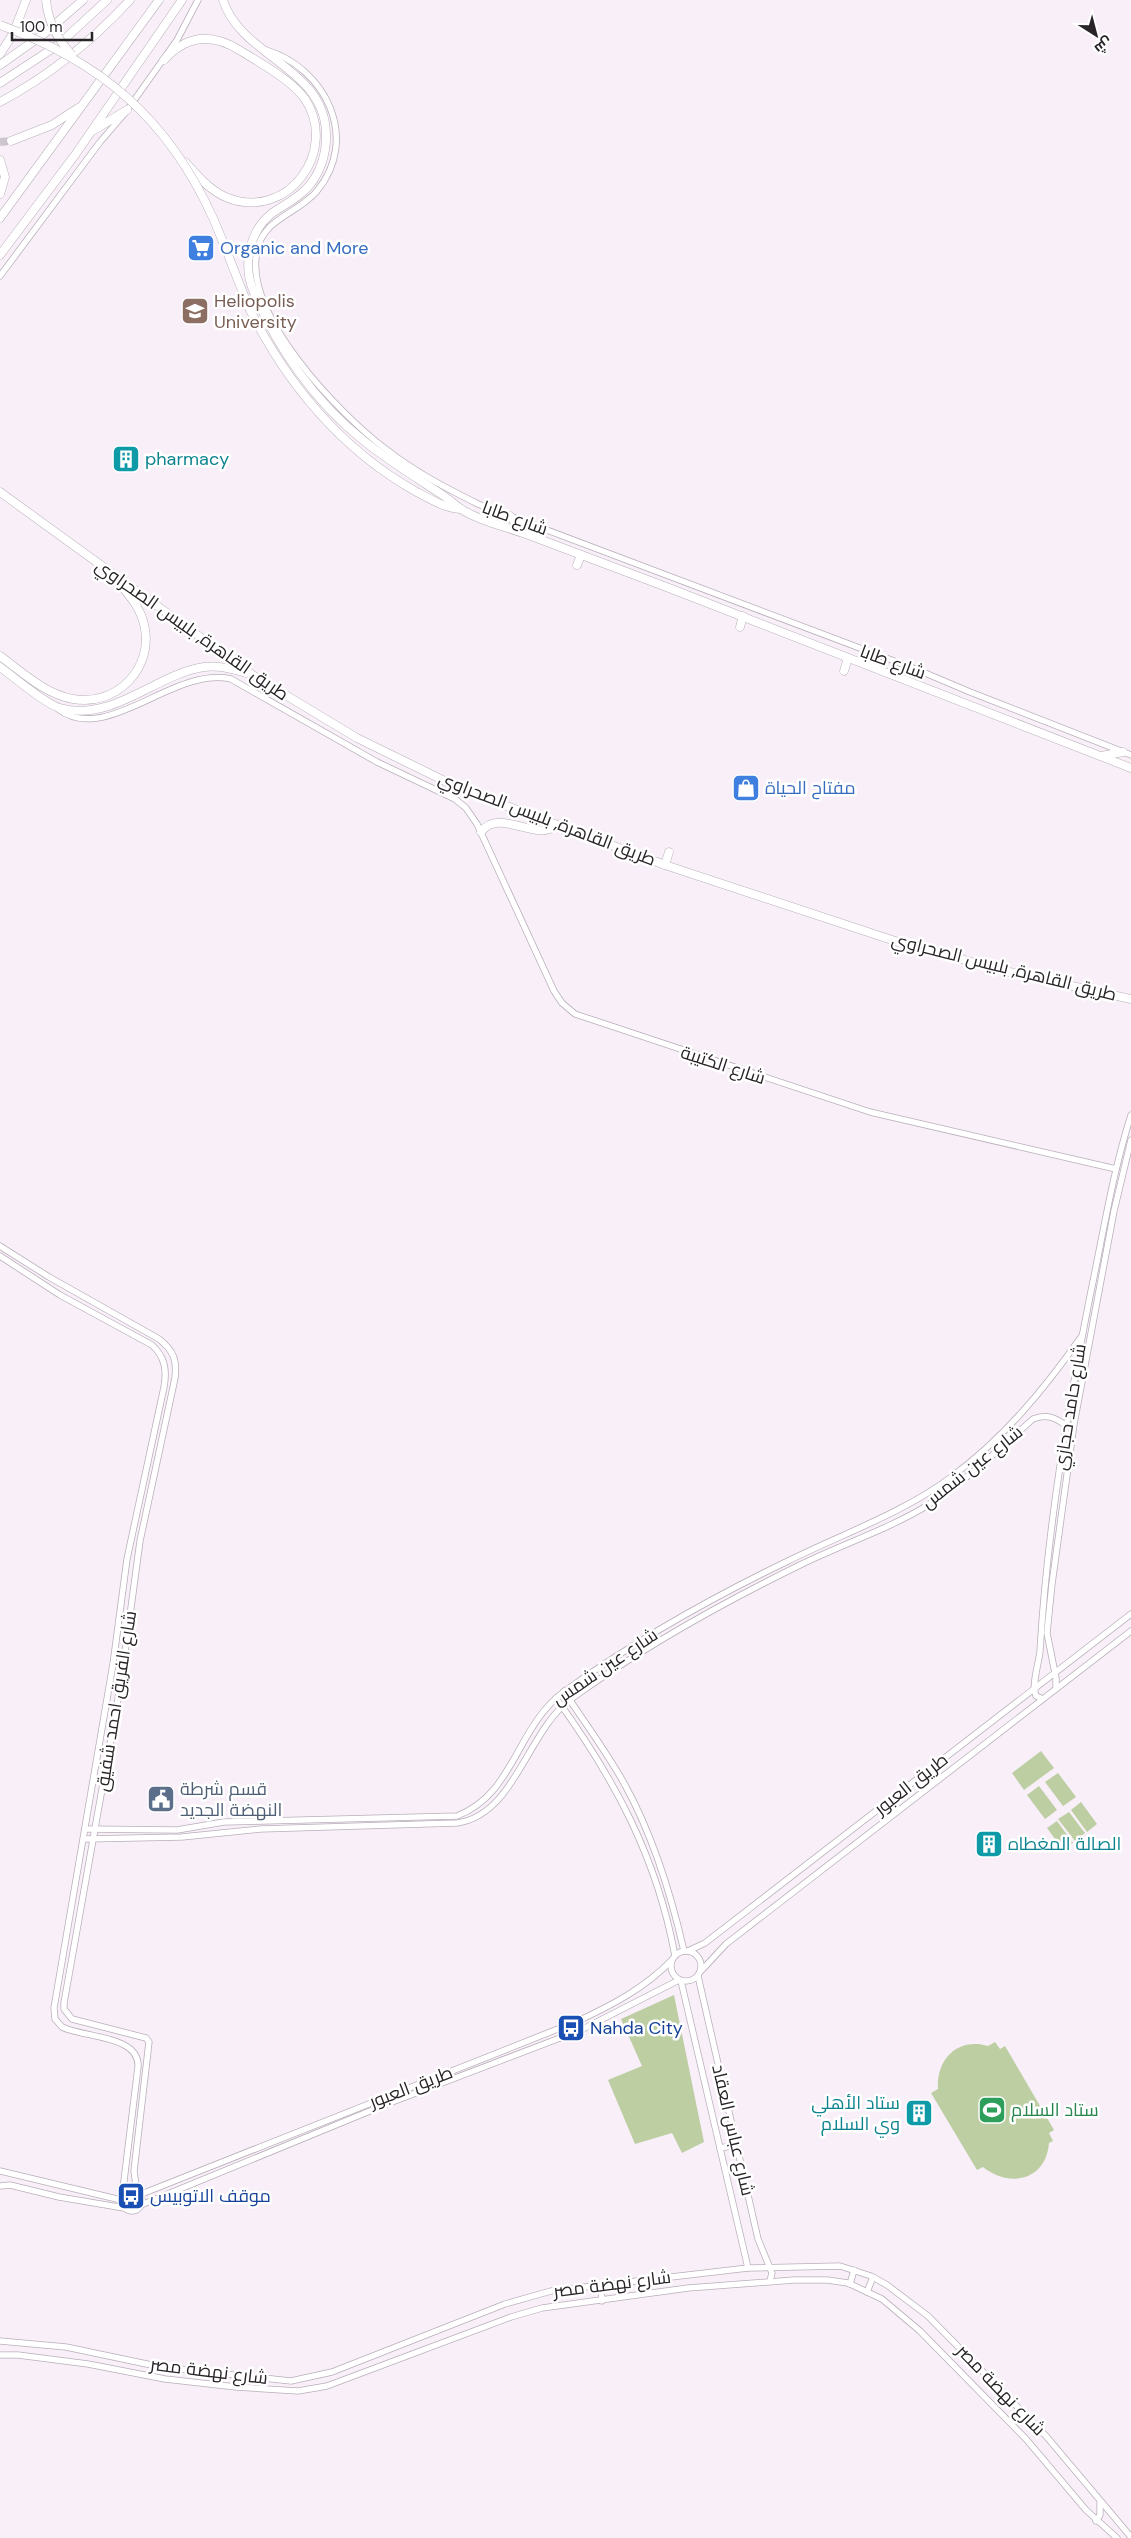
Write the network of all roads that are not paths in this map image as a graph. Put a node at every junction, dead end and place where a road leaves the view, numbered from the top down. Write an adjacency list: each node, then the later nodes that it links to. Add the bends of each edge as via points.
1 (26, 0): 11 (highway, via 13,34)
2 (46, 0): 13 (highway, bridge, via 48,18 54,30)
3 (83, 0): 14 (highway)
4 (107, 0): 15 (highway, via 58,45)
5 (130, 0): 17 (highway, via 62,62)
6 (158, 0): 16 (highway)
7 (182, 0): 19 (highway)
8 (198, 0): 12 (street)
9 (223, 0): 27 (highway, via 235,24 304,82 323,111 327,136 322,161 313,181 304,192 265,220 257,230 249,251 251,286)
10 (0, 25): 13 (highway, bridge)
11 (0, 54)
12 (164, 60): 18 (street); 21 (highway, via 188,42 205,38 238,49 297,89 313,112 316,126 312,159 296,184 269,200 238,201 214,191)
13 (79, 61): 21 (highway, bridge, via 132,102)
14 (0, 65)
15 (0, 83)
16 (87, 100): 20 (highway, via 52,126); 24 (highway)
17 (0, 102)
18 (127, 110): 19 (highway); 26 (street)
19 (92, 131): 25 (highway)
20 (11, 141)
21 (182, 159): 29 (highway, bridge, via 213,218 250,310 283,368 334,430 367,459 404,484 448,507)
22 (0, 160): 23 (highway, via 4,177)
23 (0, 194)
24 (0, 218)
25 (0, 255)
26 (0, 276)
27 (292, 357): 29 (highway, via 321,398 361,439); 30 (street, شارع طابا, via 346,416 386,450 445,488)
28 (0, 492): 34 (highway, طريق القاهرة, بلبيس الصحراوي)
29 (461, 509): 31 (highway)
30 (510, 516): 31 (highway); 43 (street, شارع طابا, via 918,670)
31 (524, 533): 32 (highway)
32 (581, 555): 33 (highway); 35 (highway)
33 (577, 565)
34 (102, 567): 37 (highway, via 132,599 144,624 143,658 126,685 103,698 72,699 49,690); 41 (highway, طريق القاهرة, بلبيس الصحراوي)
35 (743, 616): 36 (highway); 38 (highway)
36 (740, 626)
37 (0, 656)
38 (848, 658): 40 (highway); 44 (highway)
39 (0, 667): 42 (highway)
40 (844, 671)
41 (254, 676): 42 (highway, via 228,668 203,667 104,707 84,710); 46 (highway, طريق القاهرة, بلبيس الصحراوي, via 358,738 460,789)
42 (55, 707): 47 (street, شارع الكتيبة, via 78,719 100,718 186,682 222,677 376,762 455,799 466,808)
43 (1127, 753): 44 (highway)
44 (1101, 756): 45 (highway)
45 (1131, 768)
46 (556, 826): 47 (highway, via 542,830 497,823 488,825); 49 (highway, طريق القاهرة, بلبيس الصحراوي)
47 (481, 832): 54 (street, شارع الكتيبة, via 554,991 562,1004 575,1014 879,1115)
48 (669, 852): 49 (highway)
49 (665, 865): 50 (highway, طريق القاهرة, بلبيس الصحراوي, via 938,954)
50 (1131, 999)
51 (1131, 1115): 52 (street, شارع حامد حجازي)
52 (1130, 1124): 54 (street, شارع حامد حجازي)
53 (1131, 1140): 69 (street, شارع حامد حجازي, via 1114,1211 1074,1424 1047,1623)
54 (1116, 1168): 61 (street, شارع حامد حجازي)
55 (0, 1246): 57 (street, شارع الفريق احمد شفيق)
56 (0, 1256): 58 (street, شارع الفريق احمد شفيق)
57 (49, 1277): 58 (street); 59 (street, شارع الفريق احمد شفيق)
58 (44, 1286): 60 (street, شارع الفريق احمد شفيق)
59 (65, 1286): 60 (street); 64 (street, شارع الفريق احمد شفيق, via 159,1339 172,1351 176,1360 175,1378)
60 (60, 1294): 63 (street, شارع الفريق احمد شفيق, via 147,1342 160,1353 166,1374)
61 (1081, 1337): 62 (street, شارع حامد حجازي); 72 (street, شارع عين شمس, via 1023,1413 948,1479 890,1514 786,1562 702,1606 638,1642)
62 (1065, 1425): 70 (street, شارع حامد حجازي); 75 (street, شارع عين شمس, via 1053,1417 1033,1419 968,1476 929,1504 797,1566 697,1619)
63 (156, 1426): 64 (street); 65 (street, شارع الفريق احمد شفيق)
64 (164, 1427): 66 (street, شارع الفريق احمد شفيق)
65 (136, 1518): 66 (street); 77 (street, شارع الفريق احمد شفيق)
66 (145, 1520): 78 (street, شارع الفريق احمد شفيق, via 121,1682)
67 (1131, 1614): 69 (street, طريق العبور)
68 (1131, 1631): 71 (street, طريق العبور)
69 (1055, 1672): 70 (street, طريق العبور); 71 (street, شارع حامد حجازي)
70 (1035, 1688): 74 (street, via 1036,1696); 81 (street, طريق العبور, via 705,1943)
71 (1056, 1689): 74 (street, طريق العبور)
72 (564, 1691): 73 (street, شارع عين شمس); 75 (street)
73 (556, 1698): 76 (street); 78 (street, شارع عين شمس, via 530,1728 487,1799 473,1810 457,1816 224,1822 177,1830)
74 (1043, 1699): 83 (street, طريق العبور, via 726,1944)
75 (570, 1700): 76 (street, شارع عين شمس); 81 (street, via 633,1800 665,1880)
76 (562, 1706): 80 (street, شارع عين شمس, via 541,1731 495,1803 482,1815 466,1822); 82 (street, via 614,1786 639,1835 662,1897)
77 (85, 1829): 78 (street, شارع عين شمس); 79 (street, شارع الفريق احمد شفيق)
78 (94, 1830): 80 (street, شارع الفريق احمد شفيق)
79 (84, 1839): 80 (street, شارع عين شمس); 90 (street, شارع الفريق احمد شفيق, via 54,2014 62,2026 127,2045 138,2056)
80 (93, 1839): 89 (street, شارع الفريق احمد شفيق, via 64,2009 72,2019 146,2038 149,2042 134,2171)
81 (686, 1951): 82 (street); 83 (street, via 698,1956 702,1966)
82 (673, 1958): 84 (street, via 671,1969); 89 (street, طريق العبور, via 630,1995 576,2022)
83 (700, 1974): 84 (street, via 690,1981); 85 (street, شارع عباس العقاد)
84 (680, 1980): 86 (street, شارع عباس العقاد); 91 (street, طريق العبور, via 581,2030 387,2104)
85 (736, 2145): 86 (street); 93 (street, شارع عباس العقاد)
86 (720, 2148): 94 (street, شارع عباس العقاد)
87 (0, 2171): 90 (street)
88 (0, 2186): 92 (street, via 10,2185)
89 (138, 2194): 90 (street, via 129,2191); 91 (street)
90 (122, 2199): 92 (street)
91 (141, 2205): 92 (street, via 132,2211)
92 (124, 2208)
93 (767, 2266): 94 (street, شارع نهضة مصر); 95 (street, شارع نهضة مصر, via 833,2266); 97 (street, شارع عباس العقاد, via 772,2274)
94 (748, 2268): 99 (street, شارع نهضة مصر)
95 (854, 2270): 96 (street, شارع نهضة مصر); 98 (street)
96 (873, 2278): 101 (street); 106 (street, شارع نهضة مصر, via 916,2305 964,2352 1046,2436)
97 (770, 2281): 98 (street, شارع نهضة مصر, via 827,2280); 102 (street, شارع نهضة مصر)
98 (850, 2284): 101 (street, شارع نهضة مصر)
99 (616, 2285): 100 (street, شارع نهضة مصر); 102 (street)
100 (601, 2286): 103 (street); 104 (street, شارع نهضة مصر, via 560,2290 520,2299 332,2372 301,2380 161,2367 66,2347)
101 (867, 2292): 107 (street, شارع نهضة مصر, via 882,2299 944,2354 1026,2439)
102 (616, 2298): 103 (street, شارع نهضة مصر)
103 (602, 2301): 105 (street, شارع نهضة مصر, via 524,2313 327,2386 304,2391 165,2379 88,2364)
104 (0, 2341)
105 (0, 2355)
106 (1100, 2502): 107 (street, via 1100,2515); 108 (street, شارع نهضة مصر)
107 (1096, 2520): 109 (street, شارع نهضة مصر)
108 (1131, 2537)
109 (1117, 2538)

